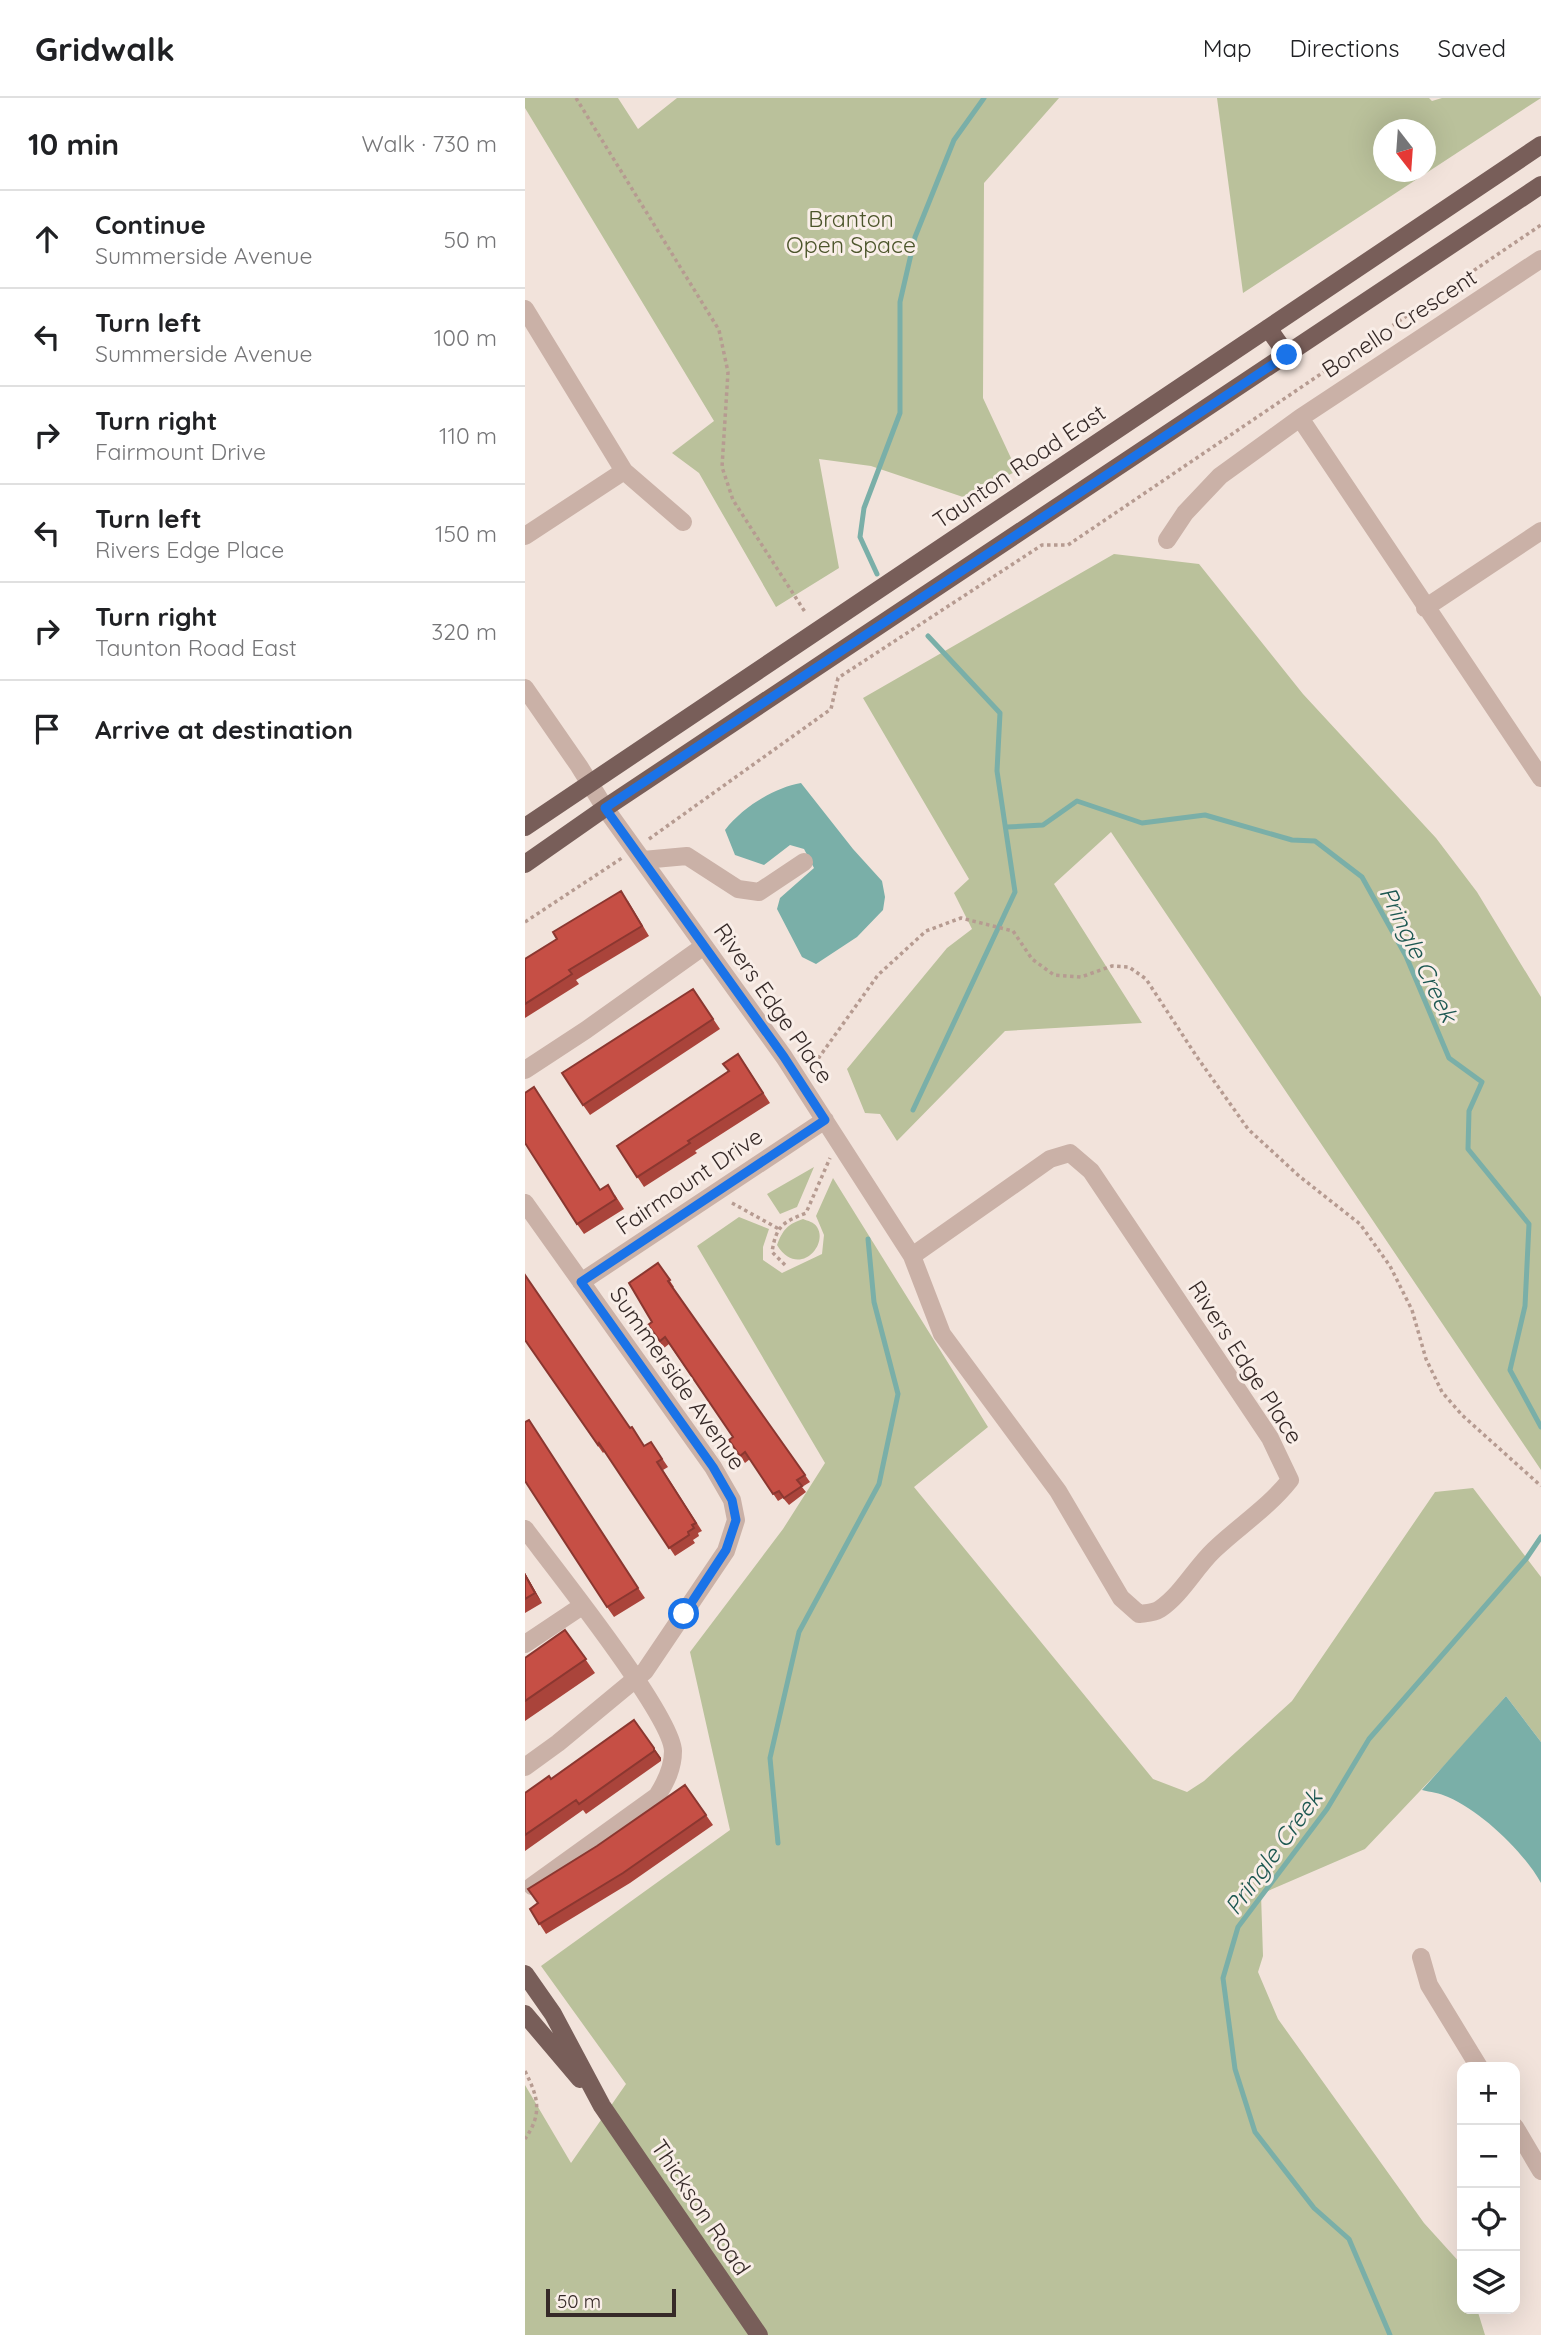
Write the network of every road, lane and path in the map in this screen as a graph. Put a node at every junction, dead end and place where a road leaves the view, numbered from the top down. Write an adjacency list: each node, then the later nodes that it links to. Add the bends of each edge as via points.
1 (576, 98): 18 (path, via 719,330 728,372 722,467 733,500)
2 (1541, 145): 7 (main road, Taunton Road East)
3 (1541, 185): 8 (main road)
4 (1541, 225): 24 (path, via 1068,545 1042,545 838,678 831,709)
5 (1541, 259): 10 (street, Bonello Crescent)
6 (525, 309): 12 (street)
7 (1268, 328): 8 (main road); 9 (main road, Taunton Road East)
8 (1287, 355): 11 (main road)
9 (1145, 411): 11 (main road); 21 (main road, Taunton Road East)
10 (1300, 418): 16 (street, Bonello Crescent, via 1220,475); 17 (street)
11 (1164, 435): 22 (main road)
12 (624, 471): 13 (street); 15 (street)
13 (683, 522)
14 (1541, 531): 17 (street)
15 (525, 536)
16 (1167, 540)
17 (1425, 608): 20 (street)
18 (805, 612)
19 (525, 688): 21 (street, Rivers Edge Place)
20 (1541, 778)
21 (589, 783): 22 (street, Rivers Edge Place); 23 (main road, Taunton Road East)
22 (605, 808): 24 (street, Rivers Edge Place); 26 (main road)
23 (525, 827)
24 (639, 854): 25 (street, via 687,856 738,889 759,892); 27 (path); 28 (street, Rivers Edge Place)
25 (804, 862)
26 (525, 864)
27 (525, 922)
28 (704, 946): 29 (street); 30 (street, Rivers Edge Place)
29 (525, 1070)
30 (801, 1084): 31 (street, Rivers Edge Place); 39 (path, via 877,975 926,931 961,918 1013,931 1032,959 1054,975 1081,977 1112,966 1129,967 1146,979 1248,1129 1360,1224 1390,1266 1412,1310 1426,1359 1442,1392)
31 (825, 1120): 32 (street, Rivers Edge Place); 33 (street, Fairmount Drive)
32 (838, 1140): 35 (path, via 806,1213); 36 (street, Rivers Edge Place)
33 (715, 1193): 35 (path); 38 (street, Fairmount Drive)
34 (525, 1203): 38 (street, Summerside Avenue)
35 (779, 1229): 37 (path, via 772,1252)
36 (912, 1256): 36 (street, Rivers Edge Place, via 942,1334 1058,1491 1121,1598 1139,1614 1158,1611 1290,1480 1262,1427 1091,1171 1070,1153 1050,1159)
37 (785, 1265)
38 (581, 1282): 43 (street, Summerside Avenue, via 713,1467 732,1500 736,1520 726,1550)
39 (1541, 1486)
40 (525, 1529): 41 (street)
41 (582, 1606): 42 (street); 43 (street)
42 (525, 1644)
43 (636, 1679): 44 (street, Summerside Avenue); 45 (street, via 673,1750 668,1778 657,1796)
44 (525, 1767)
45 (532, 1886)
46 (1420, 1957): 49 (street, via 1429,1984)
47 (525, 1974): 51 (main road, Thickson Road, via 553,2014)
48 (525, 2014): 51 (main road, Thickson Road)
49 (1476, 2062)
50 (525, 2071): 53 (path, via 537,2096 534,2126)
51 (602, 2106): 55 (main road, Thickson Road)
52 (1520, 2135): 54 (street)
53 (525, 2139)
54 (1541, 2171)
55 (759, 2335)

